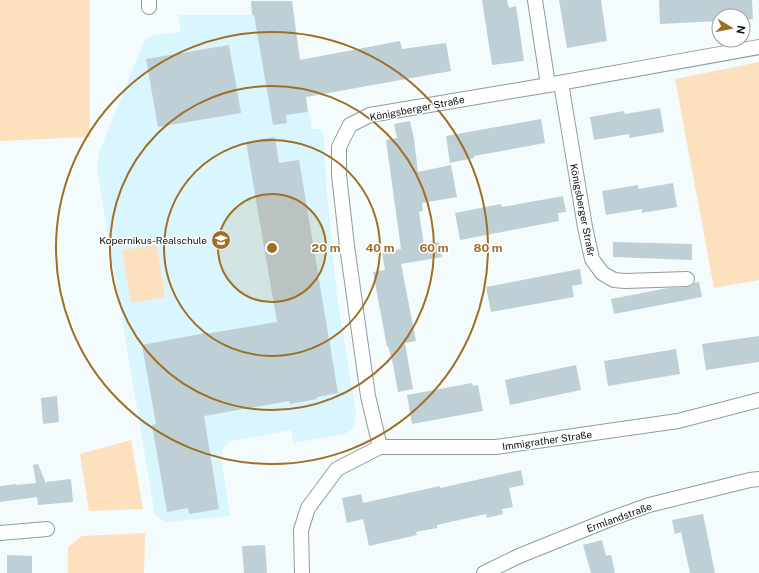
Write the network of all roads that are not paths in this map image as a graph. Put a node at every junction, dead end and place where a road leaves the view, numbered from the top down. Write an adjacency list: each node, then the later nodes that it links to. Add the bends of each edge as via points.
1 (535, 0): 3 (street)
2 (759, 47): 3 (street, Königsberger Straße)
3 (555, 84): 4 (street, Königsberger Straßr, via 592,259 602,273 614,280); 6 (street, Königsberger Straße, via 370,115 350,125 339,147 339,175 347,246 368,396)
4 (687, 279)
5 (759, 400): 6 (street, Immigrather Straße, via 678,421 496,447)
6 (380, 447): 10 (street, Immigrather Straße, via 337,470 308,508 300,530)
7 (759, 479): 11 (street, Ermlandstraße, via 649,505 520,556)
8 (46, 529): 9 (street)
9 (0, 533)
10 (302, 573)
11 (484, 573)

